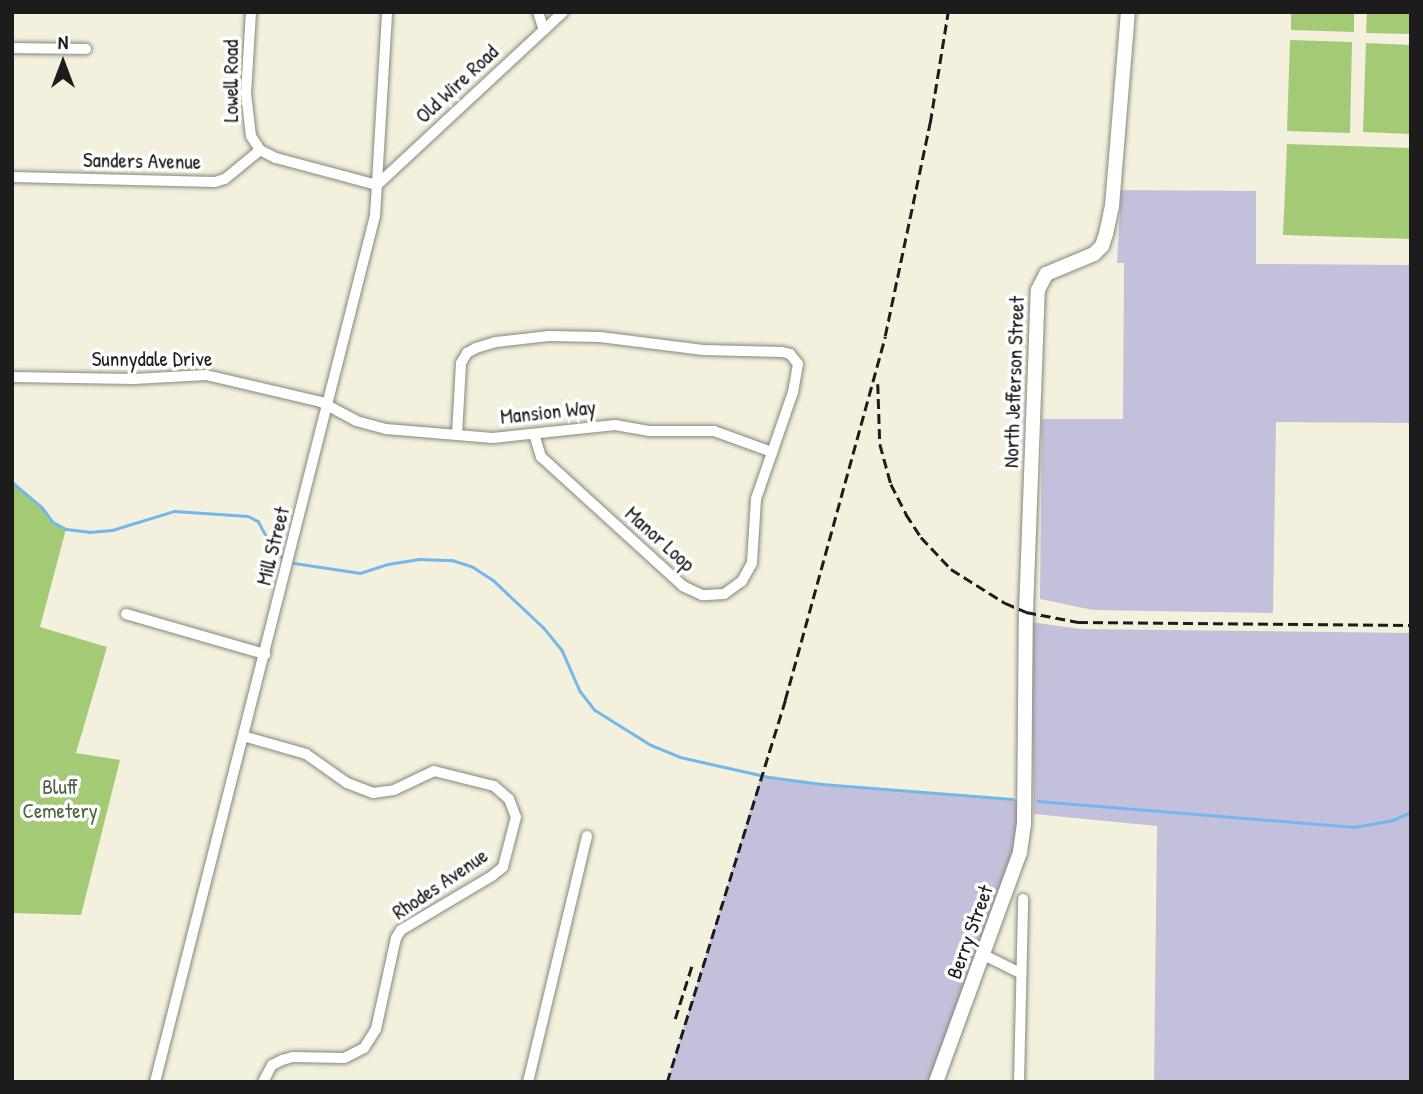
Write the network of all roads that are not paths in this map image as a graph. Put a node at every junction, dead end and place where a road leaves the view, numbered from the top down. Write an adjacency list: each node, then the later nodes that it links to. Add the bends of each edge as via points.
1 (251, 12): 9 (street, Lowell Road, via 246,93 251,136)
2 (387, 12): 11 (street, Mill Street)
3 (538, 12): 6 (street)
4 (563, 12): 6 (street, Old Wire Road)
5 (1128, 12): 20 (street, North Jefferson Street, via 1106,234 1094,254 1046,274 1038,290 1026,612)
6 (544, 30): 11 (street, Old Wire Road)
7 (12, 48): 8 (street)
8 (86, 49)
9 (260, 149): 10 (street, Sanders Avenue, via 215,182); 11 (street, via 276,158)
10 (12, 177)
11 (377, 185): 13 (street, Mill Street, via 375,216)
12 (12, 377): 13 (street, Sunnydale Drive, via 206,375)
13 (329, 406): 15 (street, Mansion Way, via 372,427); 18 (street, Mill Street)
14 (534, 434): 15 (street, Mansion Way); 16 (street, Mansion Way, via 615,425 648,431 706,430); 16 (street, Manor Loop, via 541,457 550,466 683,586 702,596 724,594 748,572 756,499)
15 (457, 435): 16 (street, Manor Loop, via 458,373 467,353 549,336 600,337 703,350 782,352 796,359 797,371)
16 (772, 452)
17 (126, 614): 18 (street)
18 (265, 654): 19 (street, Mill Street)
19 (243, 736): 25 (street, Mill Street); 26 (street, Rhodes Avenue, via 306,754 346,783 373,793 394,790 434,771 494,786 509,799 516,817 503,867 401,930 376,1029 364,1048 344,1058 282,1060 272,1065)
20 (1025, 793): 23 (street, Berry Street, via 1020,852)
21 (587, 836): 27 (street)
22 (1023, 900): 24 (street)
23 (984, 955): 24 (street); 28 (street, Berry Street)
24 (1021, 974): 29 (street)
25 (155, 1082)
26 (262, 1082)
27 (528, 1082)
28 (936, 1082)
29 (1019, 1082)

